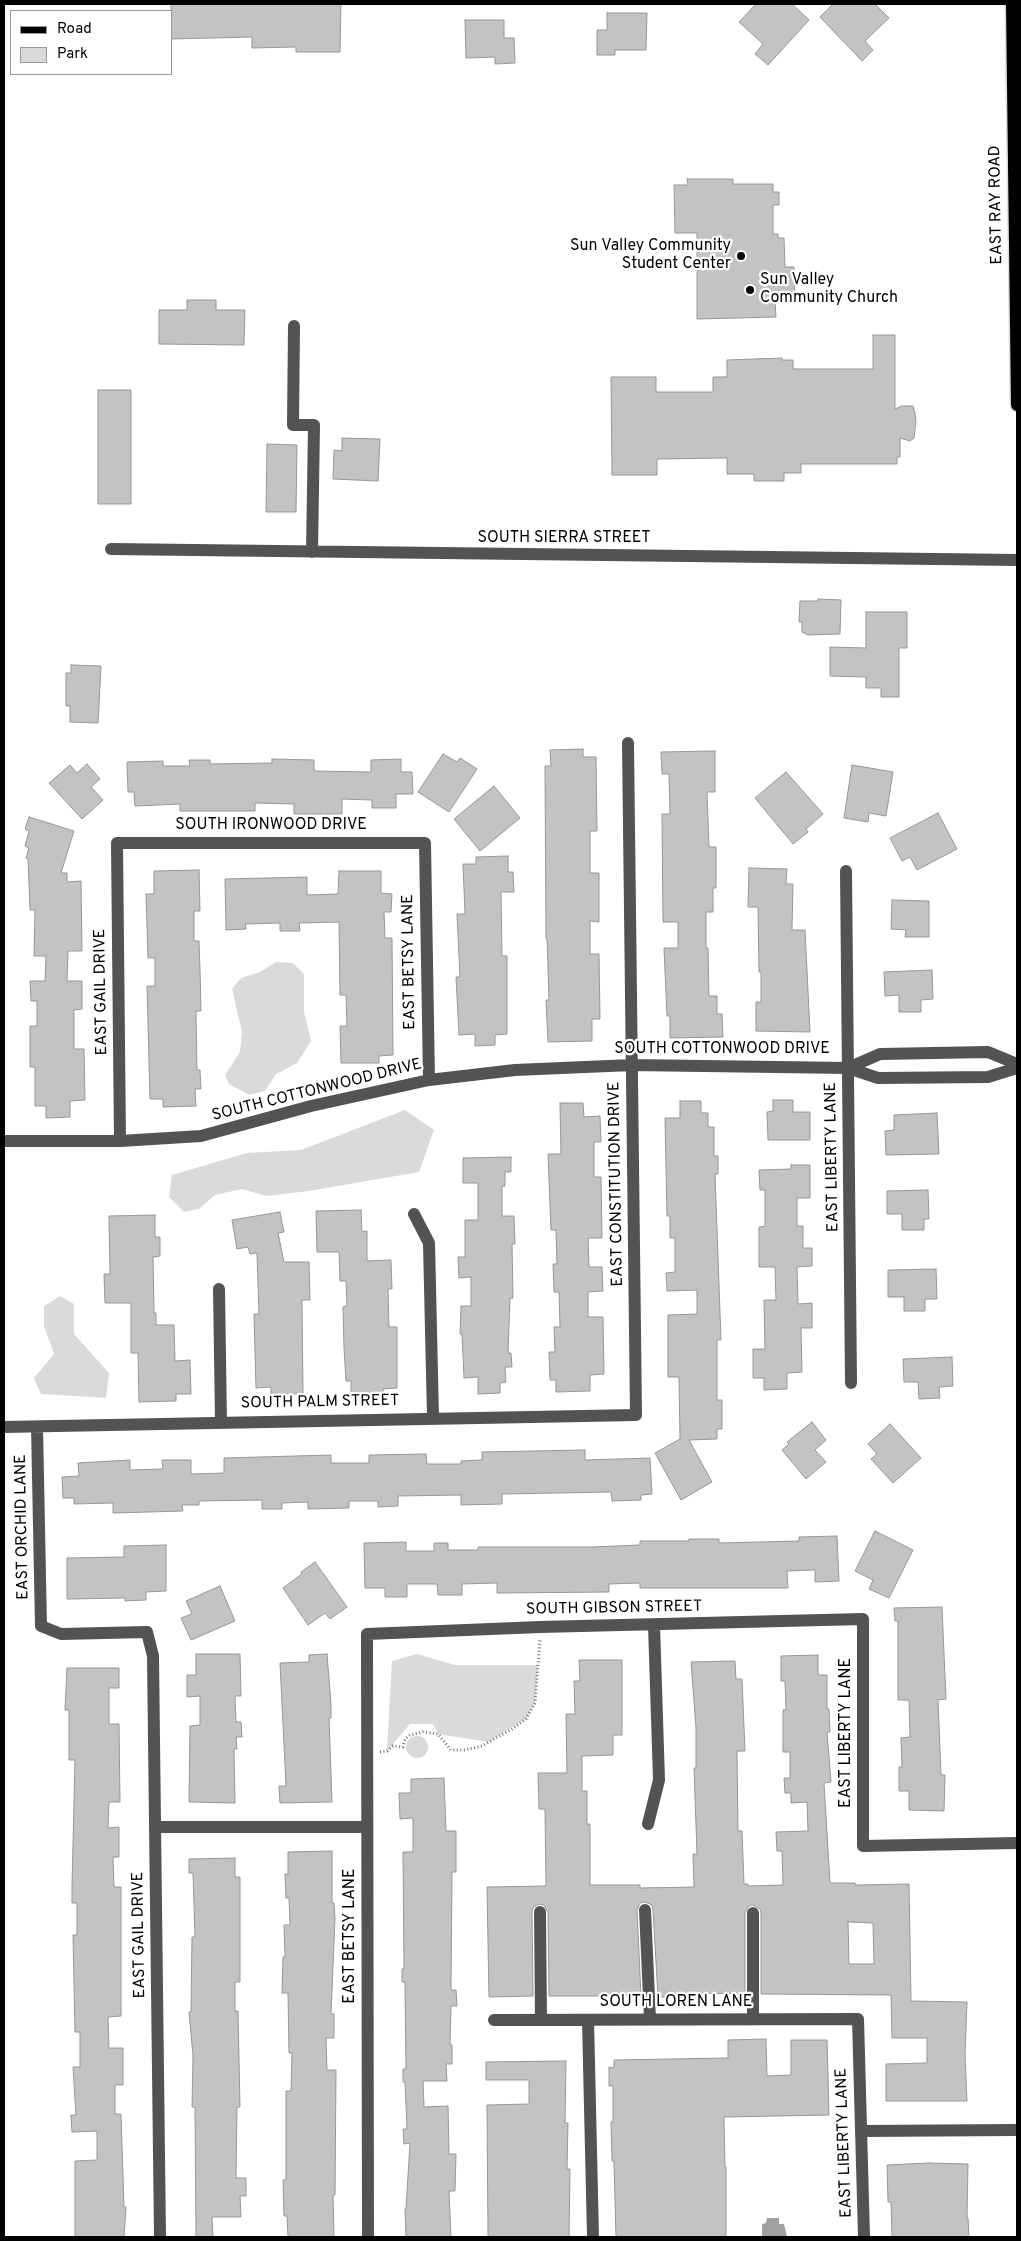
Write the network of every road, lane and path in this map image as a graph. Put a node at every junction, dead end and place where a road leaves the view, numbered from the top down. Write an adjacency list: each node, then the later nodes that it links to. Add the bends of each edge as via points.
1 (1012, 4): 2 (main road, EAST RAY ROAD)
2 (1016, 313): 4 (main road, EAST RAY ROAD)
3 (294, 326): 6 (street, via 293,425 314,425)
4 (1017, 405)
5 (111, 549): 6 (street, SOUTH SIERRA STREET)
6 (312, 552): 7 (street, SOUTH SIERRA STREET)
7 (1017, 560)
8 (628, 743): 13 (street, EAST CONSTITUTION DRIVE)
9 (117, 843): 10 (street, SOUTH IRONWOOD DRIVE); 18 (street, EAST GAIL DRIVE)
10 (425, 843): 16 (street, EAST BETSY LANE)
11 (846, 871): 14 (street, EAST LIBERTY LANE)
12 (1017, 1064): 14 (street, SOUTH COTTONWOOD DRIVE, via 988,1052 910,1053 880,1054)
13 (632, 1065): 14 (street, SOUTH COTTONWOOD DRIVE); 16 (street, SOUTH COTTONWOOD DRIVE, via 515,1070); 22 (street, EAST CONSTITUTION DRIVE)
14 (848, 1068): 15 (street, SOUTH COTTONWOOD DRIVE, via 878,1078 988,1077); 21 (street, EAST LIBERTY LANE)
15 (1017, 1068)
16 (429, 1080): 18 (street, SOUTH COTTONWOOD DRIVE, via 311,1106 201,1136)
17 (4, 1141): 18 (street, SOUTH COTTONWOOD DRIVE)
18 (120, 1141)
19 (414, 1214): 23 (street, via 429,1243)
20 (219, 1289): 24 (street)
21 (851, 1383)
22 (636, 1415): 23 (street, SOUTH PALM STREET)
23 (433, 1418): 24 (street, SOUTH PALM STREET)
24 (222, 1422): 26 (street, SOUTH PALM STREET)
25 (4, 1427): 26 (street, SOUTH PALM STREET)
26 (37, 1427): 30 (street, EAST ORCHID LANE, via 41,1626 61,1634)
27 (862, 1619): 28 (street, SOUTH GIBSON STREET); 36 (street, EAST LIBERTY LANE, via 863,1846)
28 (654, 1625): 29 (street, SOUTH GIBSON STREET); 33 (street, via 659,1780)
29 (540, 1627): 31 (street, SOUTH GIBSON STREET); 32 (path, via 535,1703 526,1719 482,1746 464,1750 451,1750 438,1734 423,1732 410,1735 403,1747 393,1746 387,1751)
30 (147, 1632): 34 (street, EAST GAIL DRIVE, via 153,1656)
31 (367, 1634): 32 (street, EAST BETSY LANE)
32 (367, 1754): 35 (street, EAST BETSY LANE)
33 (648, 1824)
34 (155, 1827): 35 (street); 48 (street, EAST GAIL DRIVE)
35 (367, 1827): 49 (street, EAST BETSY LANE)
36 (1017, 1843)
37 (645, 1910): 45 (street)
38 (540, 1912): 43 (street)
39 (753, 1913): 41 (street)
40 (858, 2018): 41 (street, SOUTH LOREN LANE); 47 (street, EAST LIBERTY LANE)
41 (753, 2019): 45 (street, SOUTH LOREN LANE)
42 (494, 2020): 43 (street, SOUTH LOREN LANE)
43 (542, 2020): 44 (street, SOUTH LOREN LANE)
44 (588, 2020): 45 (street, SOUTH LOREN LANE); 50 (street)
45 (650, 2020)
46 (1017, 2130): 47 (street)
47 (861, 2131): 51 (street, EAST LIBERTY LANE)
48 (160, 2237)
49 (368, 2237)
50 (593, 2237)
51 (864, 2237)

